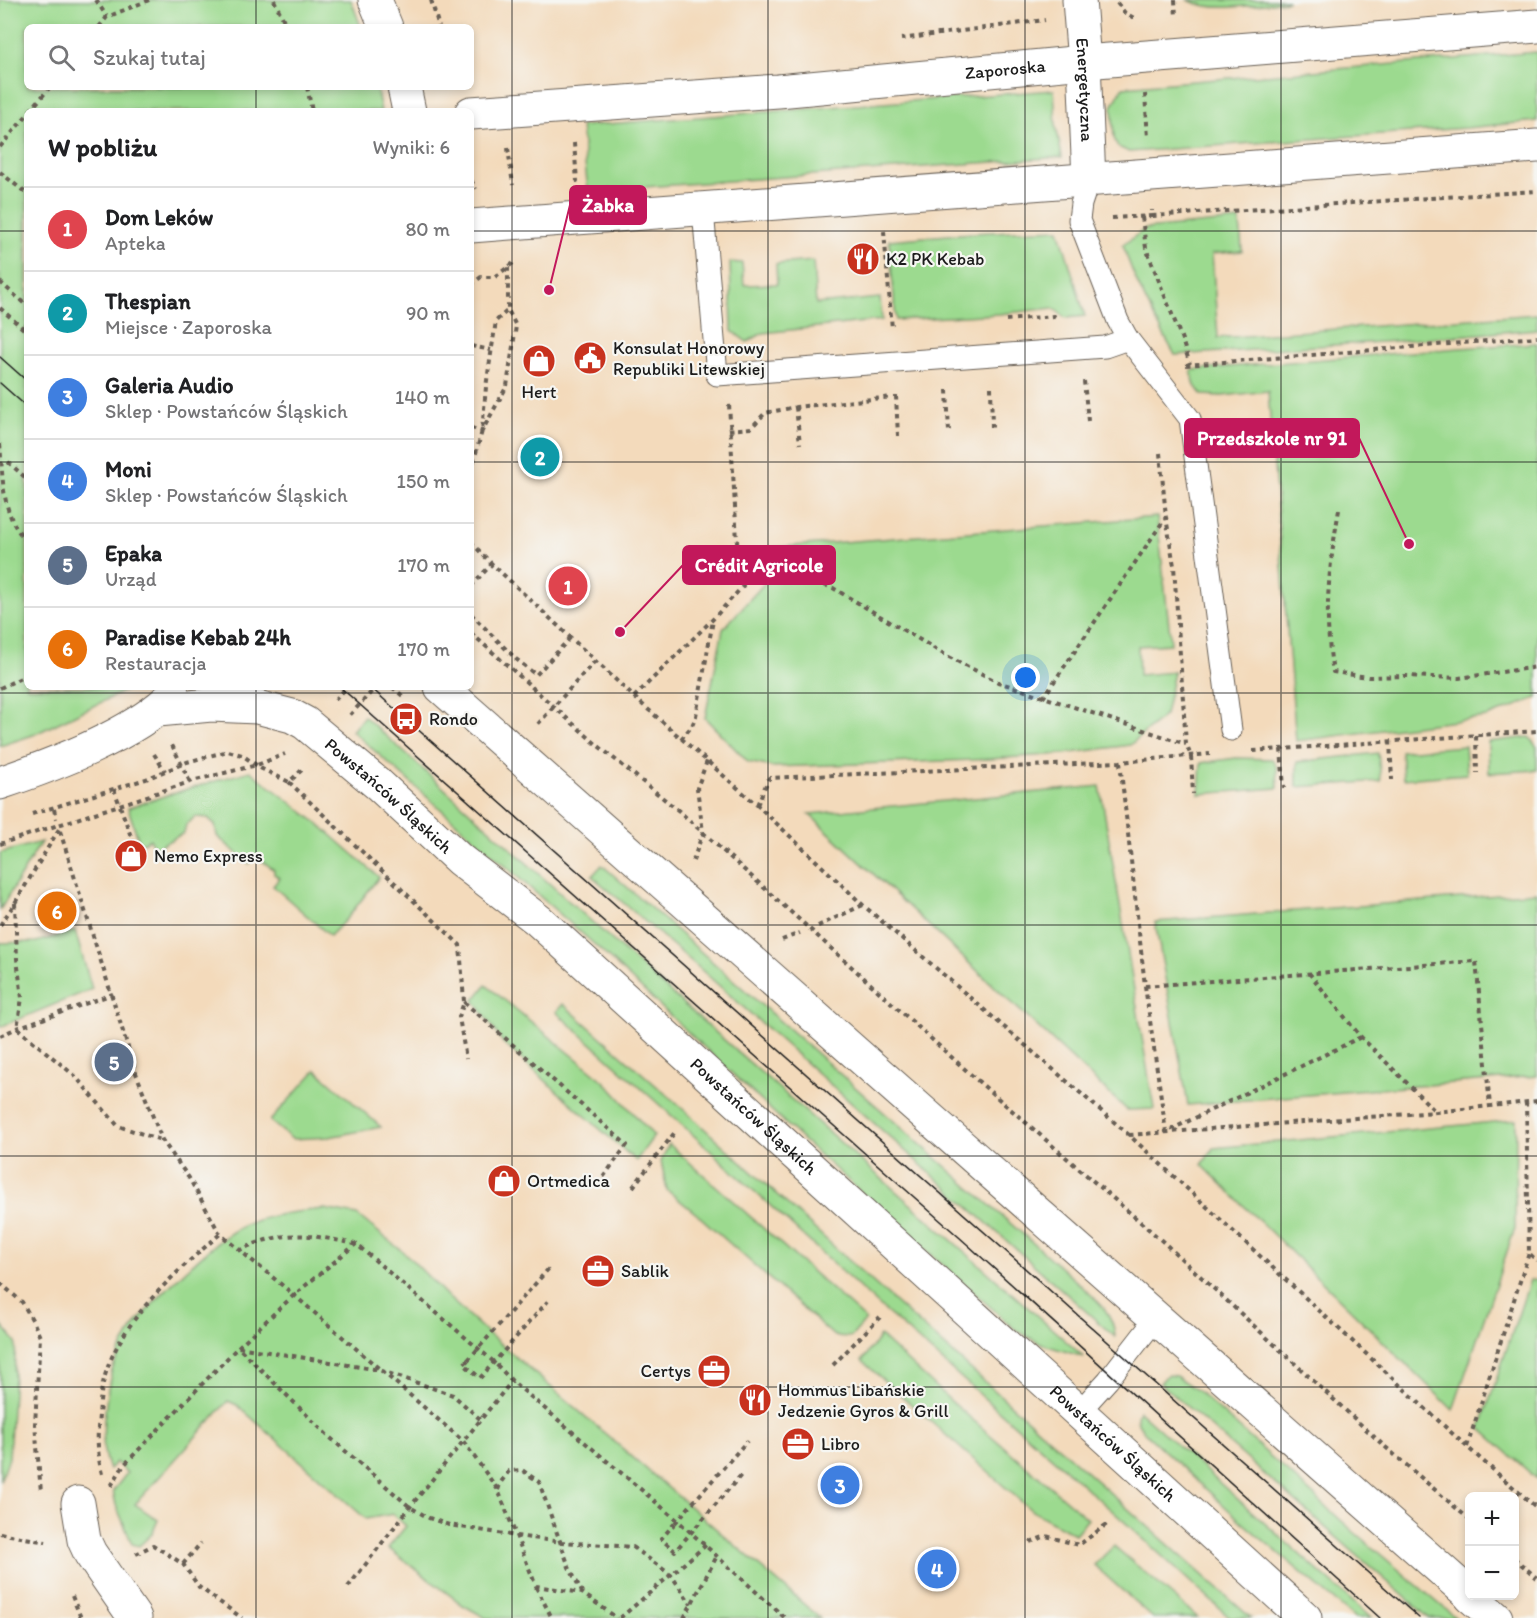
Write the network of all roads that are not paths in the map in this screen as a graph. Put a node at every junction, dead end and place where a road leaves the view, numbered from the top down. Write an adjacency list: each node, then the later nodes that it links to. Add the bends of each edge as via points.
1 (375, 0): 3 (main road)
2 (1094, 1): 5 (main road, Energetyczna)
3 (385, 24)
4 (1537, 26): 5 (main road, Zaporoska)
5 (1084, 62): 6 (main road, Zaporoska, via 778,92); 8 (main road, Energetyczna)
6 (474, 113)
7 (1537, 146): 8 (main road)
8 (1089, 180): 9 (main road); 11 (lane, via 1079,220)
9 (703, 210): 10 (main road); 11 (lane, via 717,375 1105,346)
10 (474, 226)
11 (1128, 339): 14 (lane, via 1190,419)
12 (444, 690): 16 (main road)
13 (169, 698): 15 (main road, via 71,757); 17 (main road, Powstańców Śląskich, via 211,705 257,706 291,716 311,727 460,860 538,920)
14 (1231, 730)
15 (0, 783)
16 (1157, 1317): 17 (lane); 19 (main road)
17 (1078, 1413): 22 (main road, Powstańców Śląskich)
18 (78, 1503): 21 (main road, via 90,1553)
19 (1465, 1591)
20 (1476, 1600): 23 (main road)
21 (135, 1618)
22 (1305, 1618)
23 (1496, 1618)

